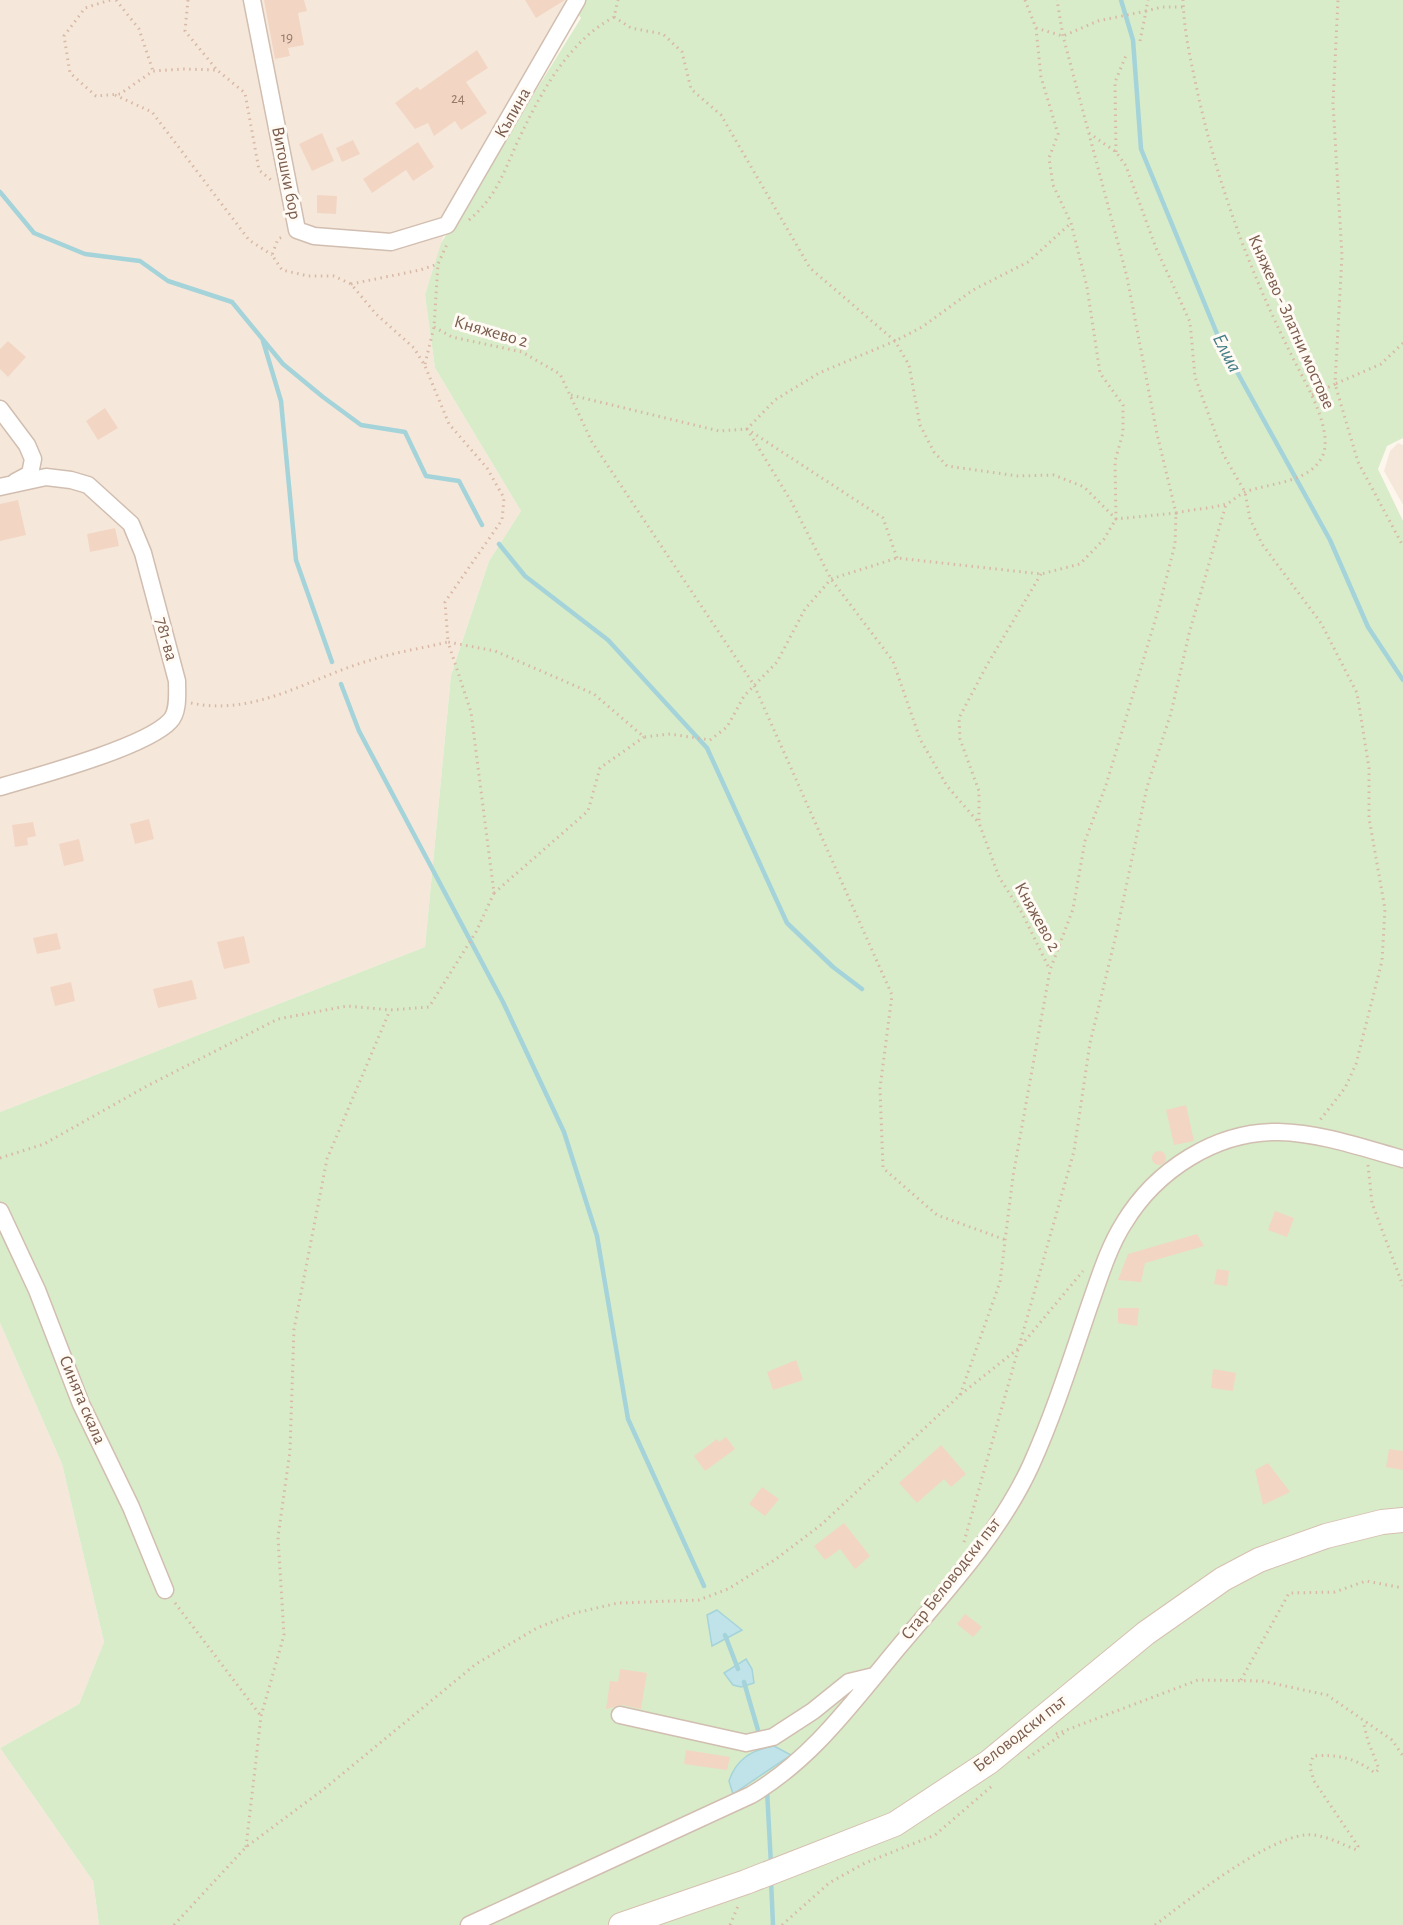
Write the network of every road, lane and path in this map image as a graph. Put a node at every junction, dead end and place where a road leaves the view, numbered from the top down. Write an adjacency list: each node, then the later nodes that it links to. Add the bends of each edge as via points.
1 (110, 0): 21 (path, via 85,8 64,36 70,73 96,96)
2 (116, 0): 20 (path, via 139,29)
3 (188, 0): 19 (path, via 185,31)
4 (252, 0): 24 (street, Витошки бор)
5 (577, 0): 28 (street, Къпина)
6 (618, 0): 14 (path)
7 (1025, 0): 15 (path)
8 (1057, 0): 16 (path)
9 (1148, 0): 13 (path)
10 (1183, 0): 12 (path, Княжево - Златни мостове)
11 (1338, 0): 36 (path, via 1333,103 1342,256)
12 (1184, 7): 13 (path, via 1162,6); 38 (path, Княжево - Златни мостове, via 1190,57 1212,153 1241,246)
13 (1146, 11): 16 (path, via 1098,21); 17 (path)
14 (614, 17): 25 (path, via 586,34 556,72 517,143 502,181); 33 (path, via 631,28 663,34 682,52 691,89 721,115 810,268)
15 (1036, 28): 16 (path); 26 (path, via 1041,77 1059,134 1049,158 1053,185)
16 (1063, 36): 22 (path)
17 (1140, 41)
18 (1127, 53): 23 (path, via 1115,82)
19 (217, 70): 20 (path); 24 (path, via 245,93 260,170)
20 (153, 71): 21 (path, via 120,94)
21 (114, 94): 29 (path, via 152,112 249,240)
22 (1089, 133): 23 (path); 44 (path, via 1127,277)
23 (1116, 152): 42 (path, via 1126,166 1156,248 1190,322 1195,377 1223,453)
24 (290, 196): 27 (street, Витошки бор)
25 (468, 222)
26 (1071, 223): 33 (path, via 1028,262 973,290 922,327); 45 (path, via 1087,287 1100,374 1123,405 1123,433 1115,461)
27 (297, 230): 28 (street, Витошки бор, via 314,236 391,242); 29 (path, via 278,239)
28 (449, 230): 30 (path, Княжево 2)
29 (272, 255): 31 (path, via 282,270 334,276)
30 (438, 264): 31 (path); 32 (path, Княжево 2)
31 (351, 284): 35 (path, via 376,314 414,348)
32 (434, 327): 35 (path); 37 (path, Княжево 2, via 452,337 522,352 560,374)
33 (895, 341): 40 (path, via 819,373 775,400); 45 (path, via 909,365 920,425 934,452 947,466 1018,476 1054,475 1084,487)
34 (1403, 343): 36 (path, via 1381,364)
35 (425, 366): 50 (path, via 449,424 487,468 504,498 502,520 445,602)
36 (1335, 384): 38 (path); 46 (path, via 1358,462)
37 (570, 395): 40 (path, via 718,431); 51 (path, Княжево 2, via 592,442)
38 (1312, 395): 42 (path, Княжево - Златни мостове, via 1327,438 1322,457 1305,473)
39 (0, 409): 41 (street, via 33,459 30,474)
40 (747, 429): 47 (path, via 884,518); 49 (path, via 791,501)
41 (5, 486): 52 (street, 781-ва, via 46,477 88,485 131,524 143,553 177,681)
42 (1245, 492): 43 (path); 59 (path, via 1250,519 1262,544 1322,623 1357,693 1369,768 1369,818 1385,909 1382,961 1356,1064 1345,1088)
43 (1226, 504): 44 (path); 67 (path, via 1171,713 1147,787 1090,1043 1074,1151)
44 (1176, 513): 45 (path); 57 (path, via 1175,544 1159,607 1085,842 1073,909)
45 (1116, 519): 48 (path, via 1104,539 1080,564)
46 (1403, 546)
47 (897, 558): 48 (path); 49 (path)
48 (1041, 574): 55 (path, via 959,718 960,740 979,791)
49 (831, 579): 51 (path, via 806,609 777,662); 55 (path, via 893,661 920,739 947,786)
50 (448, 642): 52 (path, via 371,660 267,700 213,708); 53 (path, via 495,651 594,694); 56 (path, via 471,711)
51 (754, 685): 53 (path, via 727,727 710,740 670,734); 64 (path, Княжево 2, via 892,995 880,1088 883,1168 937,1215)
52 (177, 700): 54 (street, via 172,720 151,735)
53 (644, 737): 56 (path, via 600,768 588,811)
54 (0, 787)
55 (979, 823): 57 (path, Княжево 2, via 999,877)
56 (494, 893): 58 (path, via 477,932 429,1007)
57 (1050, 970): 64 (path, via 1013,1176)
58 (390, 1010): 61 (path, via 347,1006 278,1019 44,1144); 76 (path, via 327,1159 294,1329 290,1451 278,1537 284,1635)
59 (1308, 1136): 60 (street, Стар Беловодски път); 73 (street, Стар Беловодски път, via 1279,1132 1216,1144 1169,1171 1146,1193 1123,1224 1101,1272 1030,1467 995,1526 954,1582)
60 (1366, 1149): 62 (street, Стар Беловодски път); 66 (path, via 1372,1203)
61 (0, 1158)
62 (1403, 1160)
63 (0, 1211): 72 (street, Синята скала)
64 (1006, 1240): 68 (path, via 1000,1282)
65 (1086, 1268): 67 (path)
66 (1403, 1286)
67 (1019, 1348): 68 (path); 70 (path)
68 (960, 1395): 80 (path, via 822,1524 748,1577 699,1600 618,1603 575,1613 537,1628 476,1664 324,1789)
69 (1403, 1520): 83 (street, Беловодски път, via 1326,1536 1259,1560 1223,1579 1146,1633 989,1762 895,1824)
70 (962, 1548)
71 (1403, 1588): 74 (path, via 1366,1581 1335,1592 1289,1593)
72 (165, 1590): 76 (path)
73 (874, 1676): 75 (street, via 849,1682 772,1737 746,1743); 82 (street, Стар Беловодски път, via 820,1742 777,1779 751,1795)
74 (1241, 1680): 77 (path, via 1327,1695); 78 (path, via 1198,1680)
75 (620, 1715)
76 (261, 1716): 80 (path)
77 (1363, 1722): 79 (path, via 1370,1721); 84 (path, via 1379,1769 1375,1773 1337,1754 1313,1756 1310,1767 1314,1781 1357,1850 1305,1834 1281,1842 1225,1873)
78 (1073, 1727)
79 (1403, 1756)
80 (246, 1847): 81 (path)
81 (174, 1925)
82 (469, 1925)
83 (621, 1925)
84 (1155, 1925)

